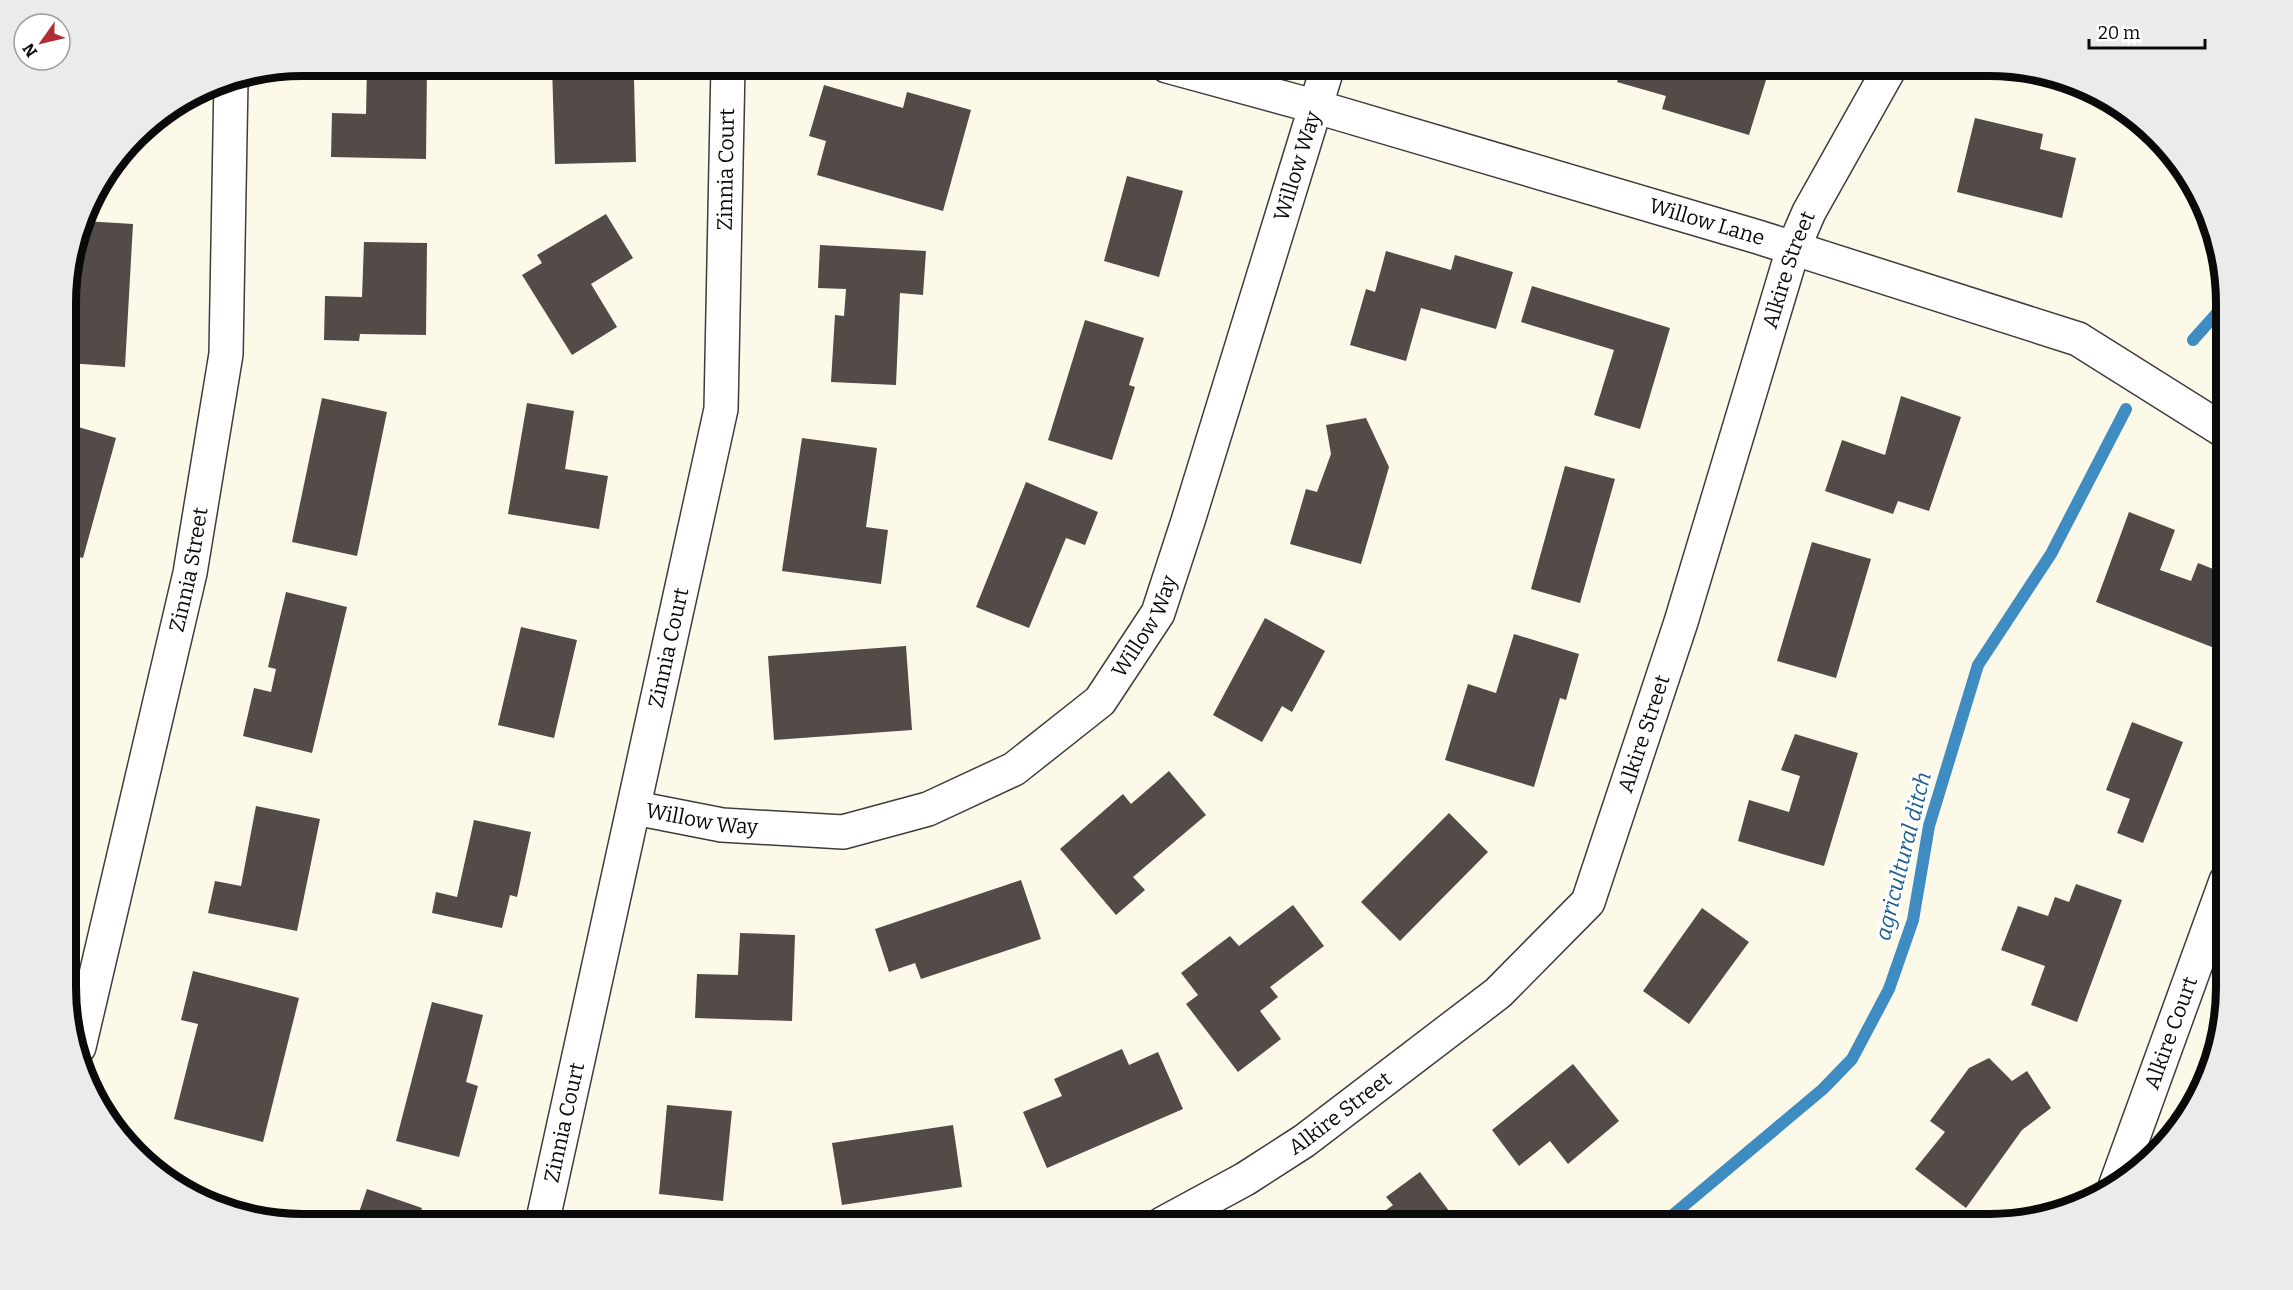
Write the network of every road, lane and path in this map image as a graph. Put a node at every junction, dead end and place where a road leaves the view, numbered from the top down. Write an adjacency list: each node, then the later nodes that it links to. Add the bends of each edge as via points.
1 (728, 76): 9 (street, Zinnia Court, via 721,409)
2 (1204, 76): 6 (street, Willow Lane)
3 (1325, 76): 6 (street, Willow Way)
4 (1885, 76): 7 (street, Alkire Street, via 1809,212)
5 (231, 89): 11 (street, Zinnia Street, via 225,366 190,573)
6 (1317, 107): 7 (street, Willow Lane); 9 (street, Willow Way, via 1158,613 1100,701 1014,769 928,809 843,832 722,825)
7 (1793, 249): 8 (street, Willow Lane, via 2078,339); 14 (street, Alkire Street, via 1681,622 1588,902 1498,993 1304,1140 1245,1179)
8 (2216, 426)
9 (634, 808): 13 (street, Zinnia Court)
10 (2216, 909): 12 (street, Alkire Court)
11 (82, 1035)
12 (2121, 1172)
13 (544, 1214)
14 (1180, 1214)

